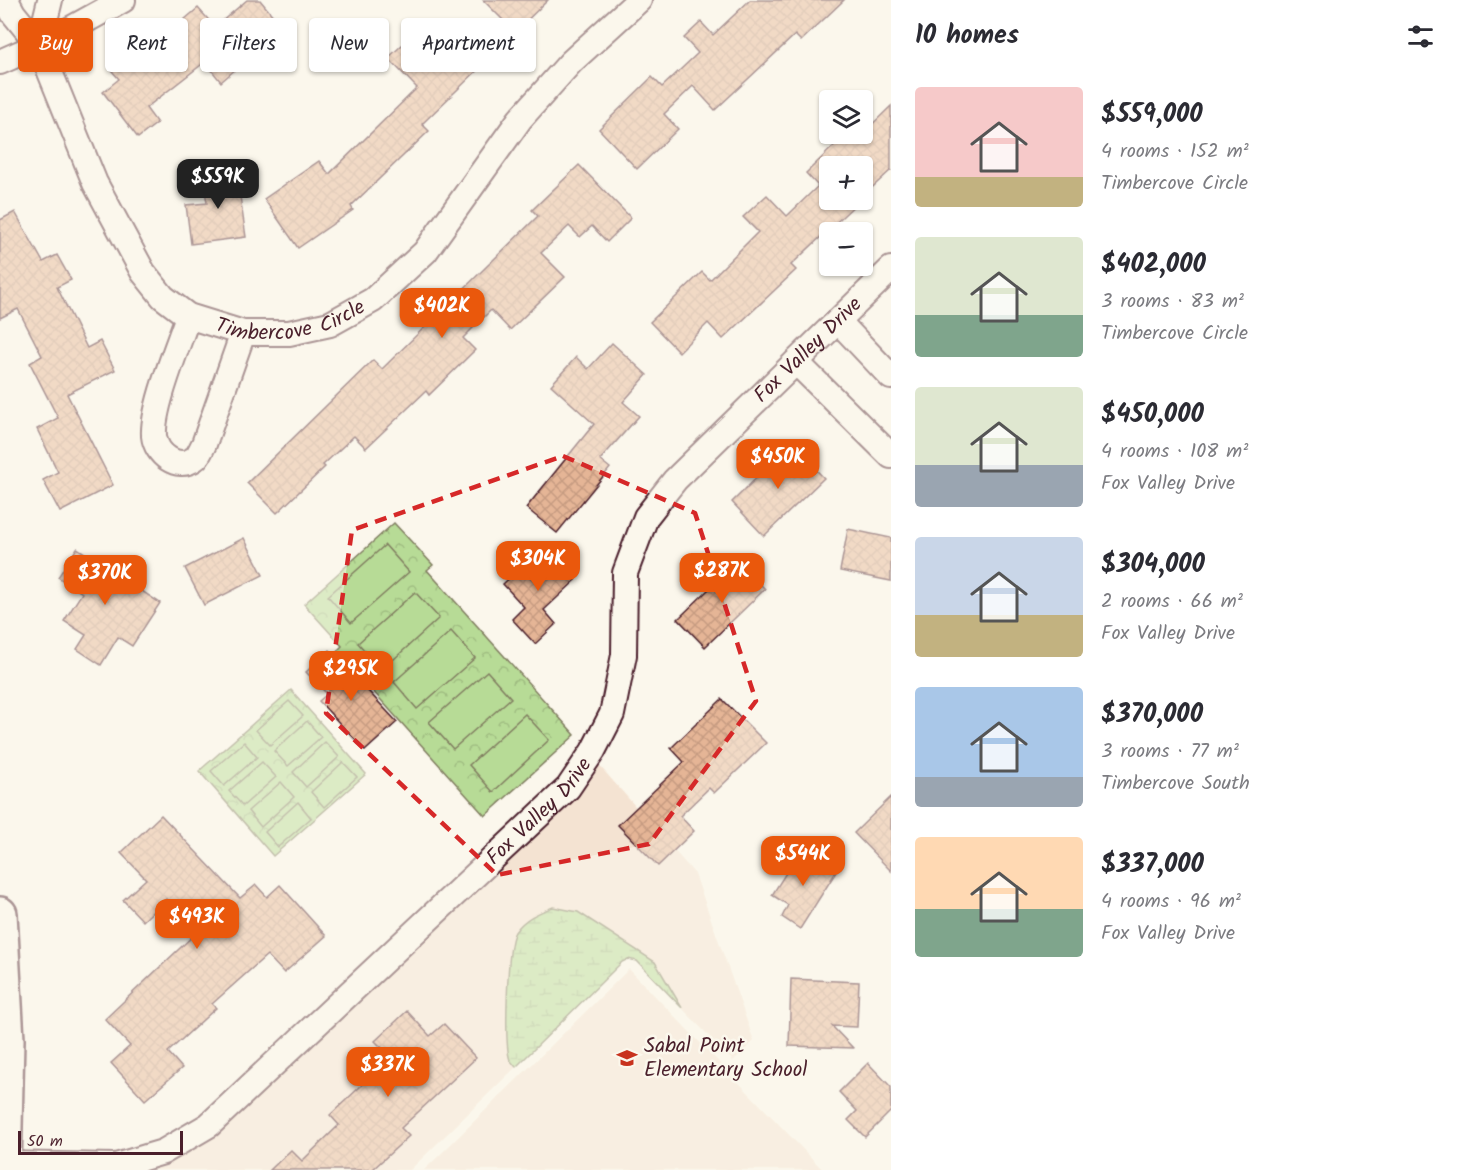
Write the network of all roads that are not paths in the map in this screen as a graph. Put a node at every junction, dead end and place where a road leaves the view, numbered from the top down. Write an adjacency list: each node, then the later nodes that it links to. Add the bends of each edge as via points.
1 (37, 0): 5 (street)
2 (50, 0): 6 (street)
3 (123, 0): 7 (street)
4 (639, 0): 15 (street, Timbercove Circle, via 571,62 520,119 425,252 373,300 330,324 289,333)
5 (6, 11): 8 (street, Timbercove Circle)
6 (46, 18)
7 (89, 18)
8 (18, 23)
9 (18, 54): 10 (street)
10 (0, 62)
11 (50, 72): 13 (street, Timbercove Circle, via 95,183 143,272 163,297)
12 (891, 269): 14 (street, Fox Valley Drive)
13 (188, 316): 15 (street, Timbercove Circle); 15 (street, via 156,412 154,438 161,453 172,462 184,464 196,458 204,444)
14 (838, 321): 16 (street, Fox Valley Drive); 17 (street)
15 (243, 333)
16 (796, 362): 18 (street); 20 (street, Fox Valley Drive, via 675,480 646,517 625,573 624,655 612,714 568,788 209,1125 163,1152 116,1166)
17 (891, 376)
18 (891, 456)
19 (0, 914): 20 (main road, via 7,1040)
20 (3, 1166)

